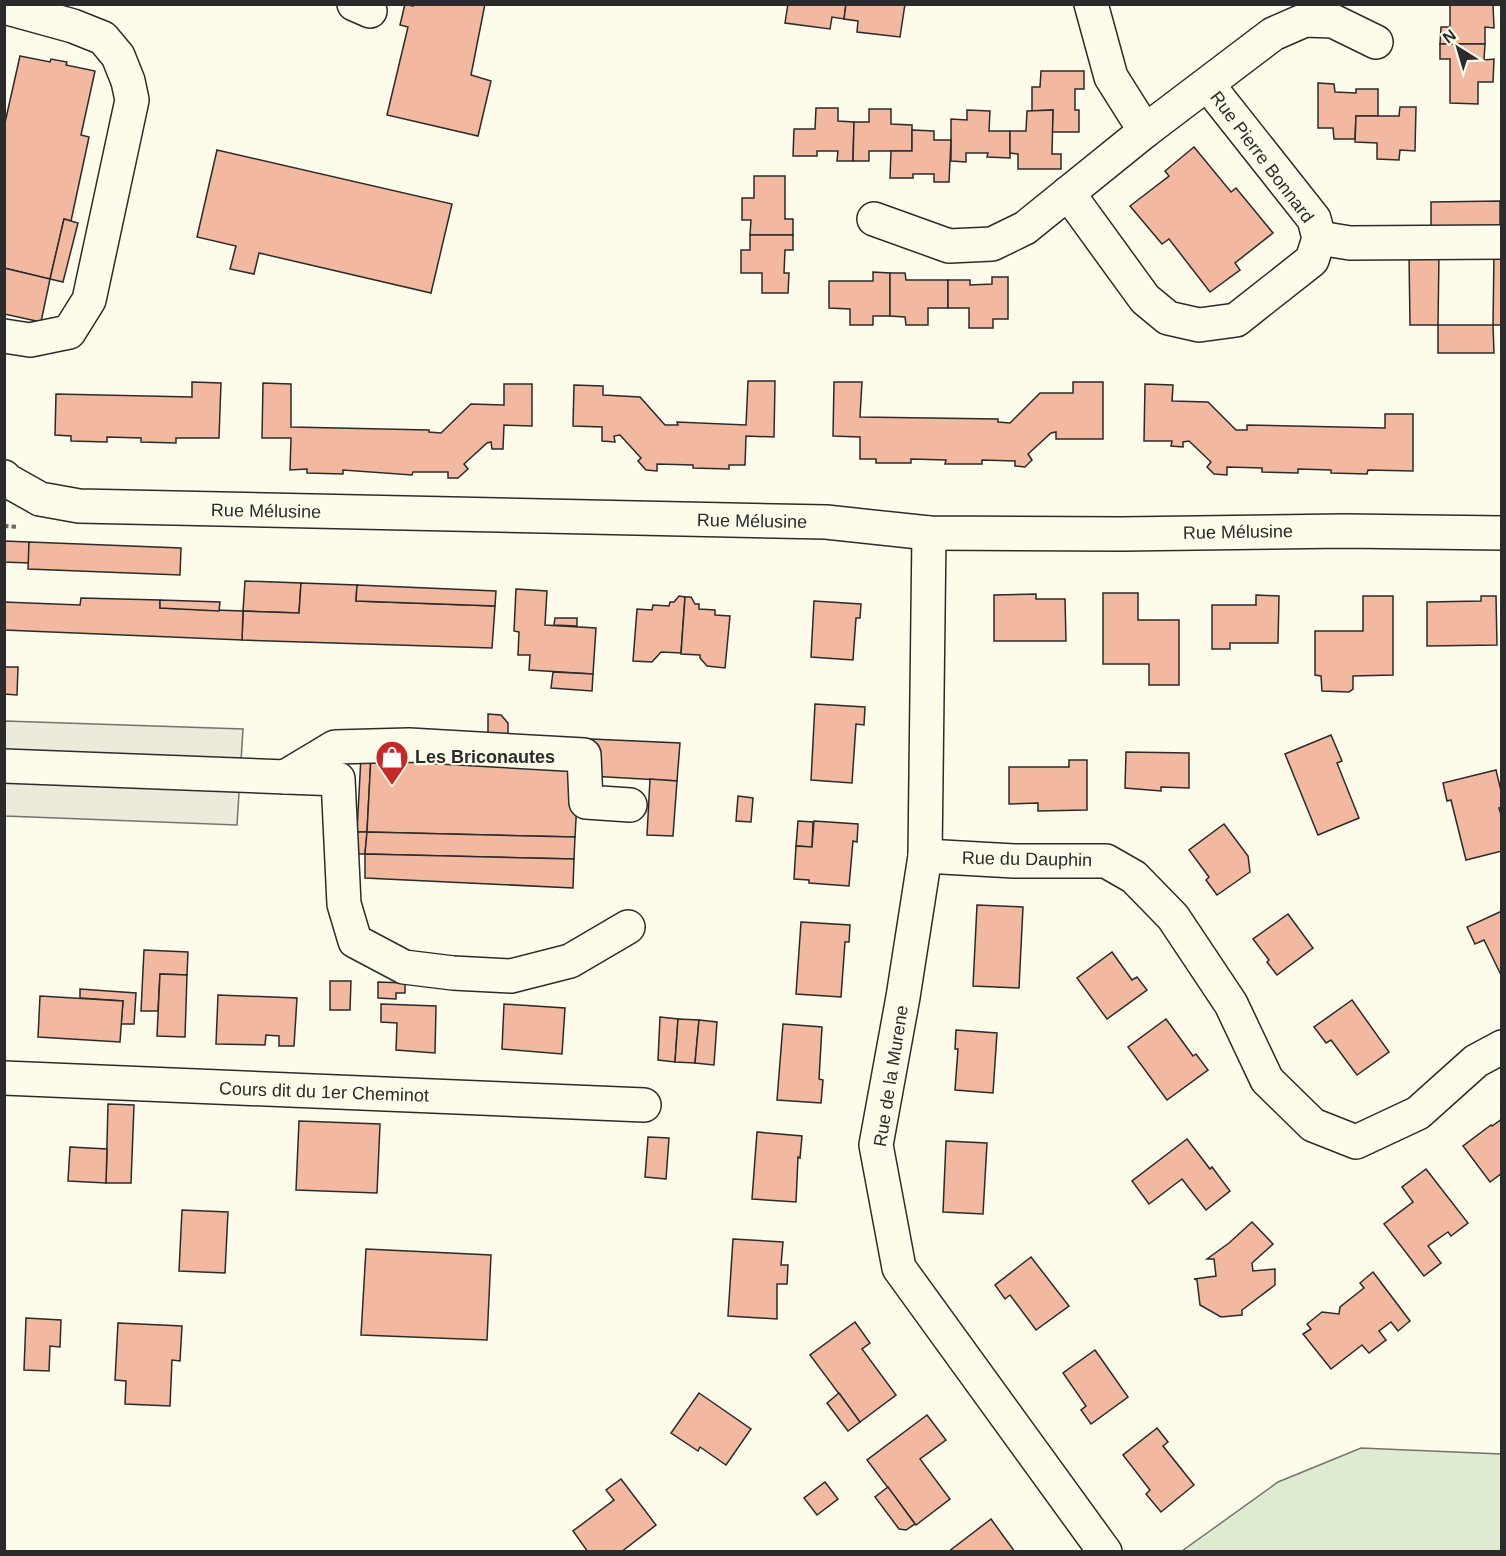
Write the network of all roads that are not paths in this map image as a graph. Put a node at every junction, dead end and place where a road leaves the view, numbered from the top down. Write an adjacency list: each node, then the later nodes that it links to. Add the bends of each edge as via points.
1 (1091, 4): 5 (street, via 1111,76)
2 (4, 6): 10 (street, via 104,38 118,56 132,100 89,300 69,332 30,340)
3 (1376, 42): 4 (street, Rue Pierre Bonnard, via 1333,21 1305,20 1273,34)
4 (1208, 85): 5 (street, Rue Pierre Bonnard); 8 (street, Rue Pierre Bonnard, via 1314,219)
5 (1145, 131): 6 (street, Rue Pierre Bonnard)
6 (1068, 193): 7 (street, Rue Pierre Bonnard, via 1025,228 992,244 949,246); 8 (street, Rue Pierre Bonnard, via 1145,299 1168,318 1199,325 1236,320 1312,260)
7 (874, 219)
8 (1319, 238): 9 (street, via 1350,243)
9 (1502, 242)
10 (4, 336)
11 (6, 480): 12 (street, Rue Mélusine, via 40,499 80,506 826,522)
12 (929, 532): 13 (street, Rue Mélusine); 17 (street, Rue de la Murene)
13 (1502, 533)
14 (4, 766): 15 (street)
15 (285, 777): 16 (street, via 334,747 409,745 584,755 586,802); 18 (street, via 338,779 344,904 355,941 404,966 511,976 570,961)
16 (630, 805)
17 (925, 856): 19 (street, Rue du Dauphin, via 1106,861 1134,877 1173,917 1231,1004 1267,1080 1313,1125 1356,1142 1418,1113 1476,1061); 22 (street, Rue de la Murene, via 876,1145 899,1268)
18 (628, 927)
19 (1502, 1047)
20 (4, 1078): 21 (street, Cours dit du 1er Cheminot)
21 (644, 1106)
22 (1106, 1551)

